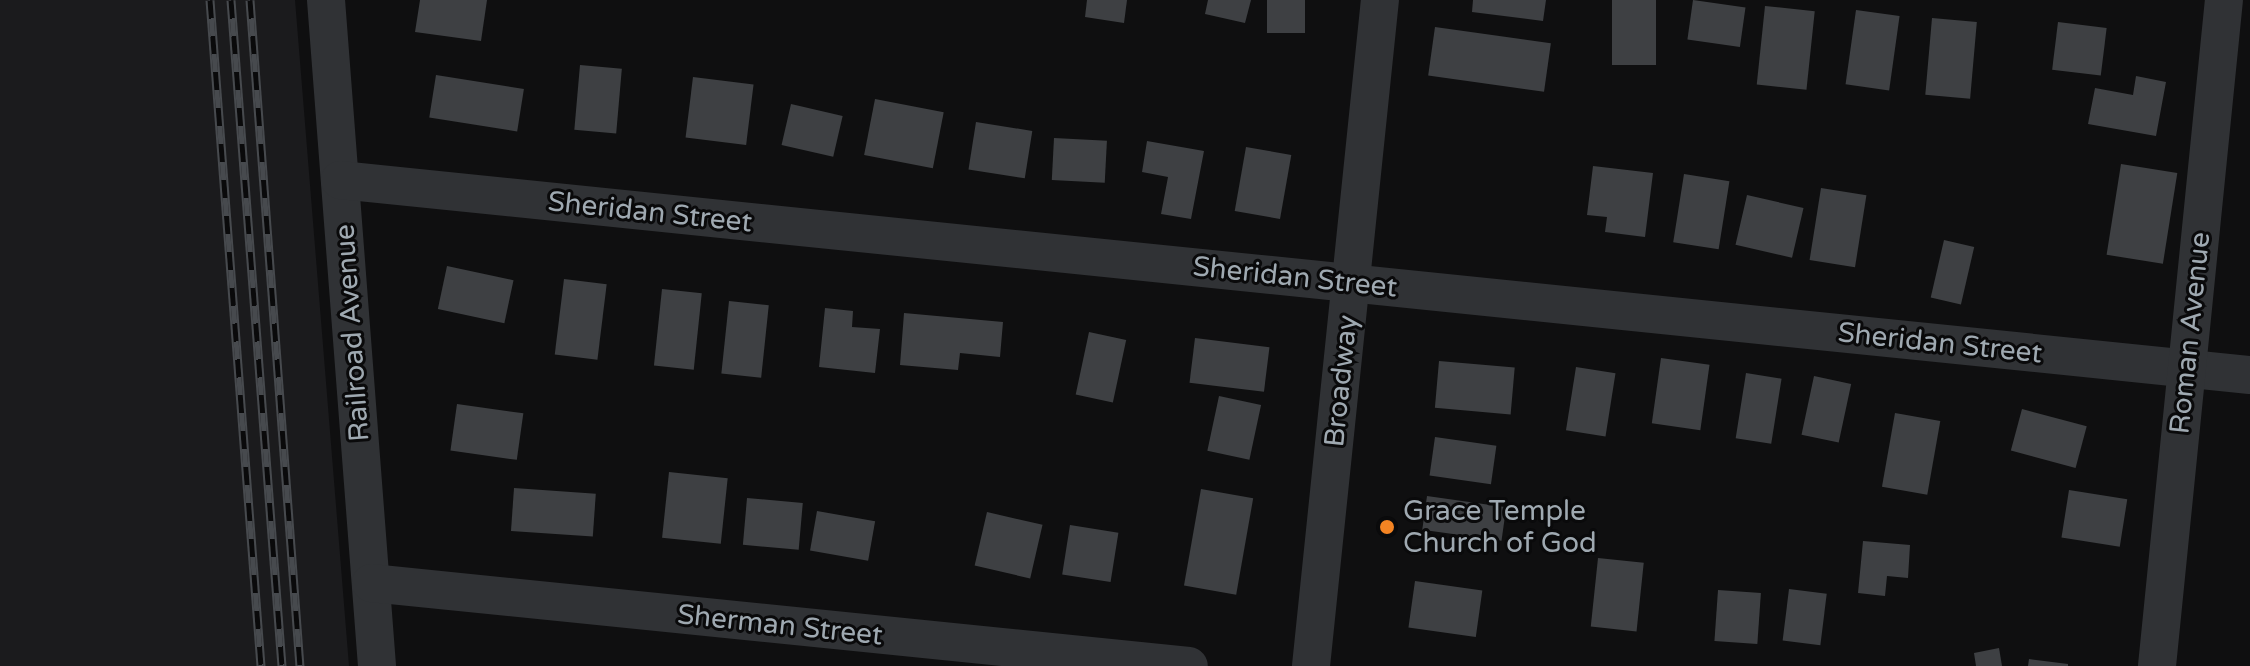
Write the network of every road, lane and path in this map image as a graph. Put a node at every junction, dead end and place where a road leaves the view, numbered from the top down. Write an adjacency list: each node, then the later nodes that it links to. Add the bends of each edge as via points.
1 (326, 0): 4 (street, Railroad Avenue)
2 (1380, 0): 5 (street, Broadway)
3 (2224, 0): 6 (street, Roman Avenue)
4 (340, 180): 5 (street, Sheridan Street); 8 (street, Railroad Avenue)
5 (1351, 282): 6 (street, Sheridan Street); 11 (street, Broadway)
6 (2187, 369): 7 (street, Sheridan Street); 12 (street, Roman Avenue)
7 (2250, 375)
8 (371, 583): 9 (street, Railroad Avenue); 10 (street, Sherman Street)
9 (377, 666)
10 (1189, 666)
11 (1311, 666)
12 (2157, 666)

